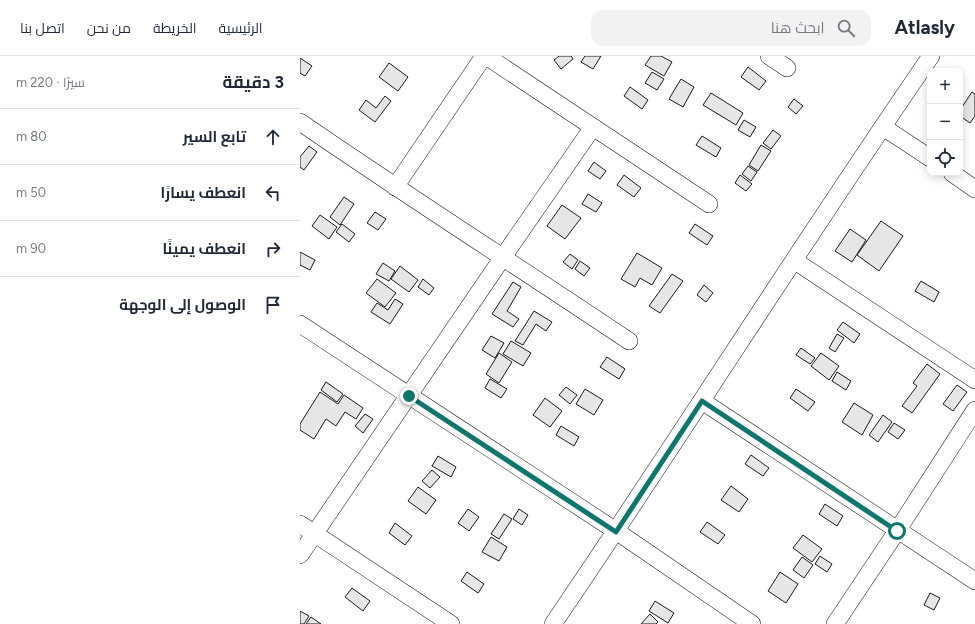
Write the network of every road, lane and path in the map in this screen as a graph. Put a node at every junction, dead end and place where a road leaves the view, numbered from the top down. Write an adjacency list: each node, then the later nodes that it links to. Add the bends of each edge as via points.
1 (485, 56): 6 (street); 10 (street)
2 (769, 56): 4 (street)
3 (931, 56): 7 (street)
4 (787, 68)
5 (300, 122): 10 (street)
6 (593, 127): 12 (street); 13 (street)
7 (883, 127): 8 (street); 14 (street)
8 (927, 156)
9 (956, 176): 11 (street)
10 (395, 187): 13 (street)
11 (975, 189)
12 (710, 204)
13 (503, 257): 16 (street); 18 (street)
14 (795, 261): 17 (street); 19 (street)
15 (300, 324): 18 (street)
16 (629, 341)
17 (975, 380)
18 (409, 396): 23 (street); 24 (street)
19 (702, 401): 22 (street); 23 (street)
20 (975, 410): 22 (street)
21 (300, 524): 24 (street)
22 (897, 531): 26 (street); 30 (street)
23 (616, 532): 28 (street); 29 (street)
24 (314, 533): 25 (street); 27 (street)
25 (300, 555)
26 (975, 581)
27 (451, 624)
28 (553, 624)
29 (752, 624)
30 (835, 624)

